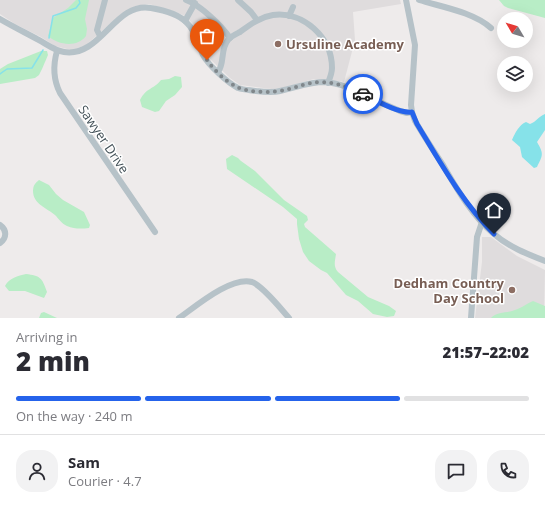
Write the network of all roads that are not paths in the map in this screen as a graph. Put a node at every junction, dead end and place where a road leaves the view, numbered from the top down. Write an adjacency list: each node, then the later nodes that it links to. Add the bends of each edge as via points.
1 (105, 0): 15 (street, via 97,30)
2 (153, 0): 9 (street)
3 (186, 0): 7 (street)
4 (238, 0): 12 (street)
5 (406, 0): 20 (street, via 415,45)
6 (419, 0): 14 (street, via 470,16)
7 (194, 3): 13 (street); 16 (street)
8 (293, 7): 10 (street)
9 (152, 8): 13 (street); 15 (street, via 143,7 128,13)
10 (289, 16): 12 (street, via 275,15); 19 (street, via 307,23 321,36 330,54 332,67)
11 (0, 19): 17 (street)
12 (257, 20): 16 (street)
13 (185, 21): 18 (street, via 193,30 205,58)
14 (491, 28)
15 (100, 36): 17 (street, via 87,48 79,51 71,53)
16 (230, 38): 18 (street, via 226,43 222,66)
17 (57, 50): 23 (street, Sawyer Drive, via 54,70 60,93)
18 (218, 72): 19 (street, via 239,88 263,92 312,83)
19 (328, 83): 20 (street, via 347,87 403,112)
20 (412, 112): 21 (street, via 460,193)
21 (482, 222): 25 (street, via 511,246); 28 (street, via 477,237)
22 (0, 225): 24 (street, via 5,234)
23 (155, 232)
24 (0, 243)
25 (545, 261)
26 (179, 318): 27 (street, via 222,288 237,282 252,282 272,298)
27 (289, 318)
28 (471, 318)

